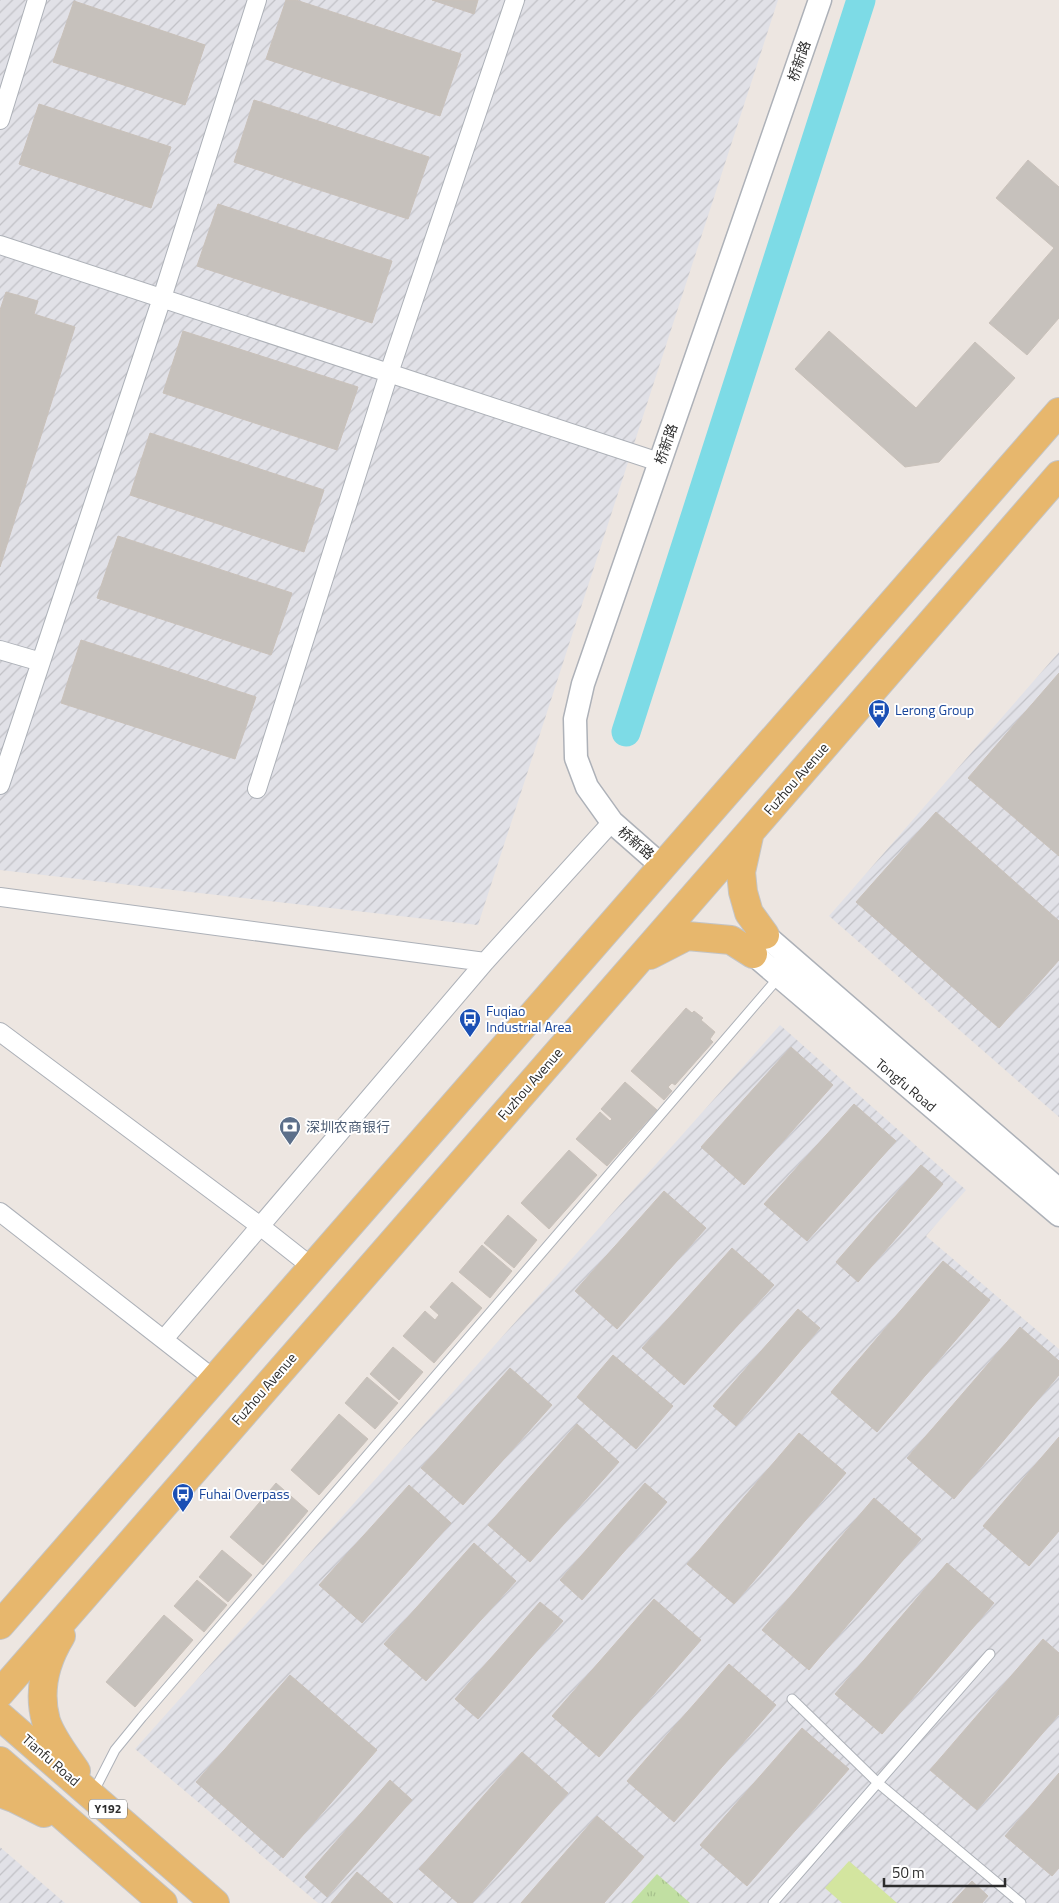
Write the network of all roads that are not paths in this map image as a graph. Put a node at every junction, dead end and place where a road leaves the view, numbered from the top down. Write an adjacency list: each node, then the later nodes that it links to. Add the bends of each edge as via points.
1 (37, 0): 5 (street)
2 (257, 0): 7 (street)
3 (515, 0): 8 (street)
4 (820, 0): 10 (street, 桥新路)
5 (0, 120)
6 (0, 245): 7 (street)
7 (162, 298): 8 (street); 13 (street)
8 (389, 373): 10 (street); 15 (street)
9 (1059, 412): 18 (main road)
10 (660, 462): 16 (street, 桥新路, via 582,684 575,719 576,758 587,787)
11 (1059, 475): 17 (main road, Fuzhou Avenue)
12 (0, 650): 13 (street)
13 (41, 662): 14 (street)
14 (0, 785)
15 (257, 789)
16 (612, 822): 18 (street, 桥新路); 21 (street)
17 (750, 832): 20 (main road, via 740,872); 22 (main road, Fuzhou Avenue)
18 (662, 866): 29 (main road)
19 (0, 897): 21 (street)
20 (759, 945): 22 (main road, via 687,936); 23 (street, Tongfu Road); 25 (street, Tongfu Road)
21 (485, 962): 28 (street)
22 (638, 962): 33 (main road, Fuzhou Avenue)
23 (779, 977): 27 (street, Tongfu Road); 43 (lane, via 142,1717 115,1750)
24 (0, 1032): 28 (street)
25 (1059, 1190)
26 (0, 1212): 30 (street)
27 (1059, 1215)
28 (260, 1226): 29 (street); 30 (street)
29 (312, 1267): 31 (main road)
30 (164, 1339): 31 (street)
31 (214, 1380): 32 (main road)
32 (56, 1561): 34 (main road); 35 (main road)
33 (86, 1593): 37 (main road, Fuzhou Avenue); 43 (main road, via 45,1670 42,1698 47,1723)
34 (0, 1606)
35 (0, 1625)
36 (990, 1654): 41 (lane)
37 (0, 1693)
38 (792, 1700): 41 (lane)
39 (0, 1716): 43 (main road, Tianfu Road / Y192)
40 (0, 1761): 44 (main road, Y192)
41 (878, 1783): 47 (lane); 48 (lane)
42 (0, 1793): 44 (main road)
43 (91, 1795): 46 (main road, Tianfu Road / Y192)
44 (79, 1830): 45 (main road, Y192)
45 (164, 1903)
46 (215, 1903)
47 (773, 1903)
48 (1021, 1903)

